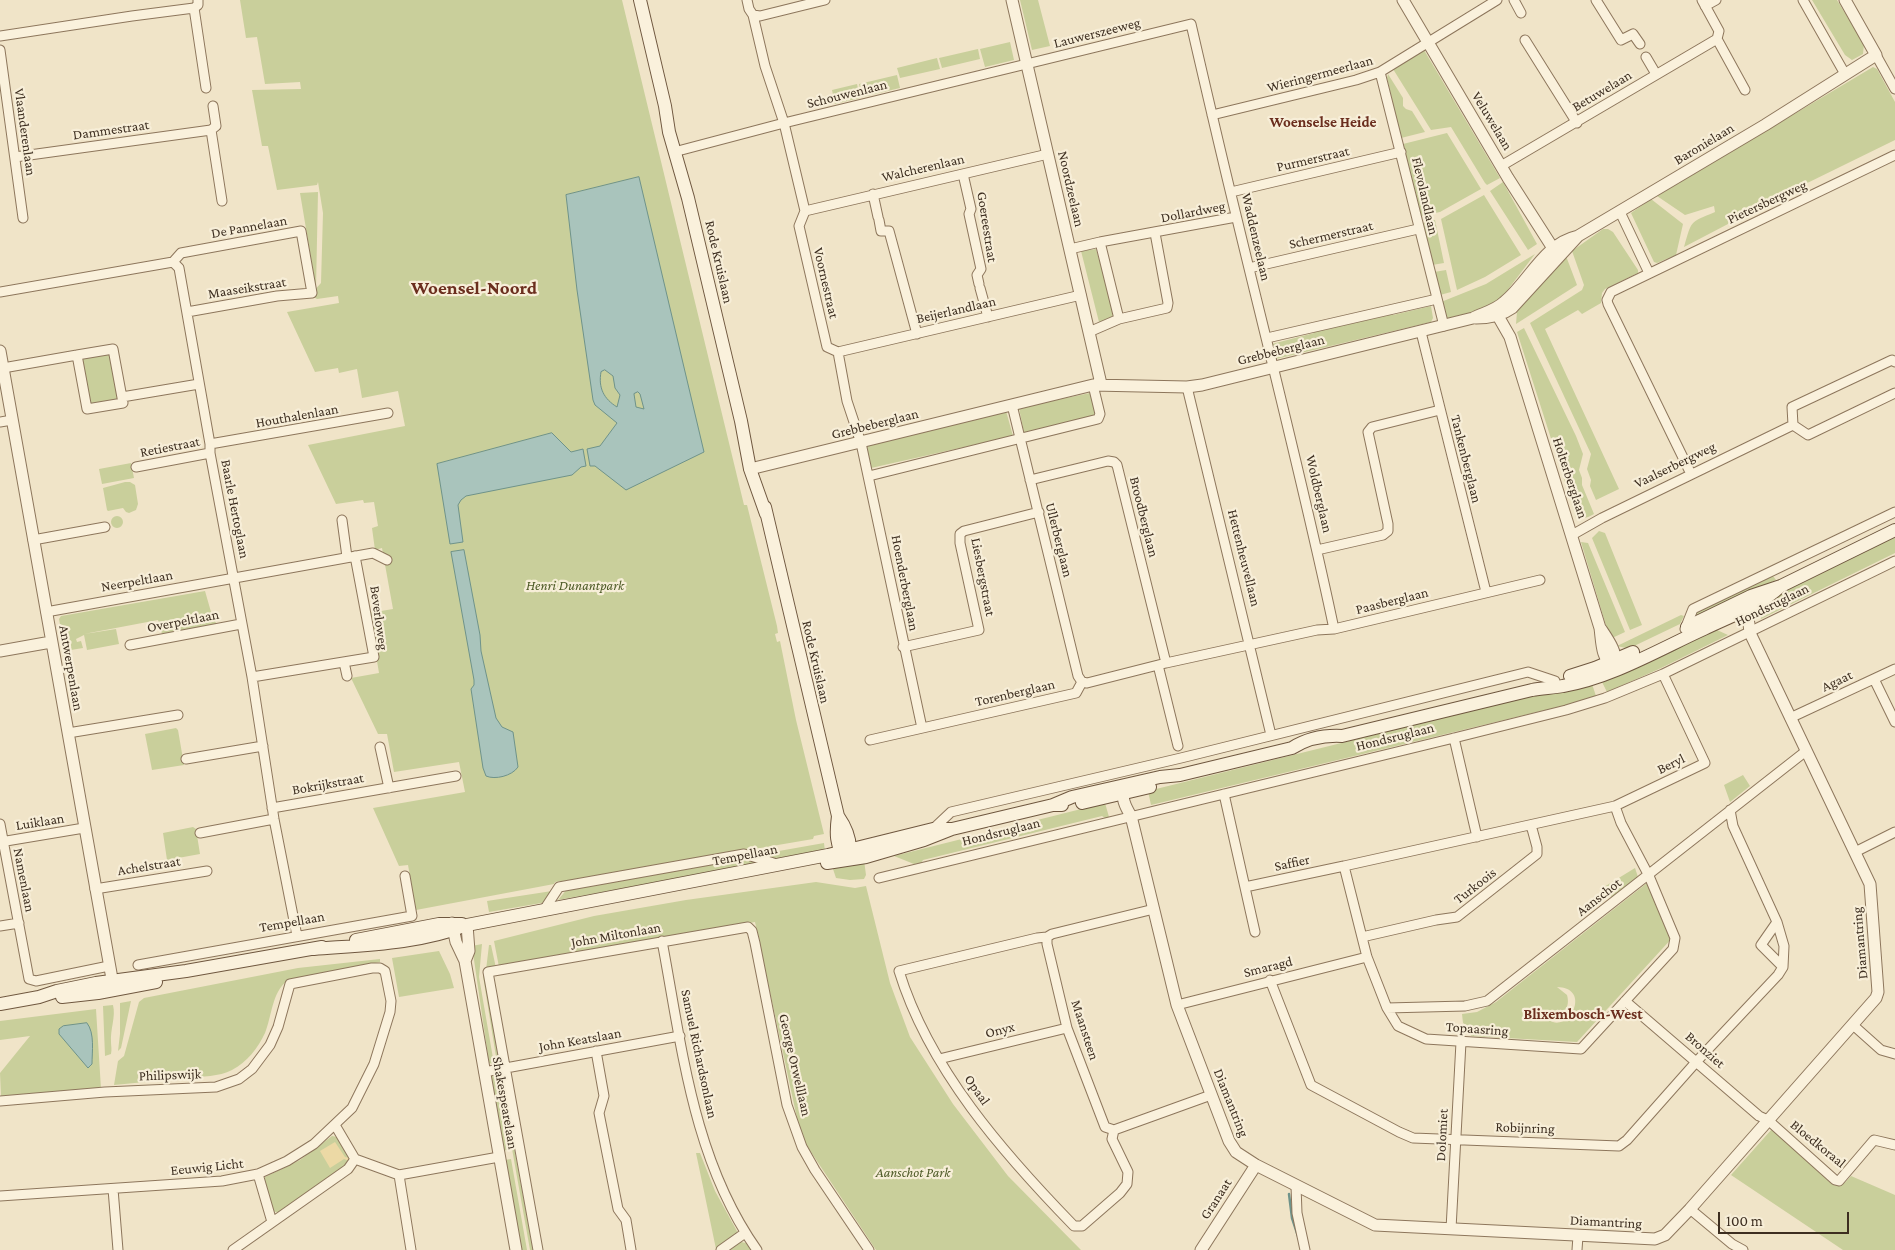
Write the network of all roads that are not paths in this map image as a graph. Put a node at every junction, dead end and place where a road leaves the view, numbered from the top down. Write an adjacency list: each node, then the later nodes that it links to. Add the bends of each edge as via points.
1 (640, 0): 39 (main road, Rode Kruislaan)
2 (747, 0): 15 (street, Voornestraat)
3 (825, 0): 15 (street)
4 (1012, 0): 25 (street, Noordzeelaan)
5 (1403, 0): 20 (street, Veluwelaan)
6 (1497, 0): 20 (street, Wieringermeerlaan)
7 (1514, 0): 14 (street)
8 (1596, 0): 21 (street, via 1621,40 1632,34)
9 (1716, 0): 12 (street)
10 (1802, 0): 28 (street)
11 (1845, 0): 23 (street)
12 (1703, 3): 18 (street, via 1719,31)
13 (196, 4): 17 (street); 29 (street)
14 (1522, 13)
15 (753, 15): 34 (street, Voornestraat)
16 (1173, 28): 25 (street, Lauwerszeeweg); 33 (street, Waddenzeelaan, via 1191,24)
17 (0, 36)
18 (1717, 39): 27 (street, Betuwelaan); 31 (street)
19 (1526, 40): 35 (street)
20 (1428, 43): 26 (street, Wieringermeerlaan); 44 (street, Veluwelaan)
21 (1640, 44)
22 (0, 50): 36 (street, Vlaanderenlaan)
23 (1876, 55): 28 (street); 30 (street)
24 (1646, 57): 27 (street)
25 (1027, 64): 34 (street, Schouwenlaan); 41 (street, Noordzeelaan)
26 (1380, 72): 33 (street, Wieringermeerlaan); 40 (street, Flevolandlaan)
27 (1656, 74): 35 (street, Betuwelaan)
28 (1845, 74): 50 (street, Baronielaan)
29 (206, 88)
30 (1895, 89)
31 (1745, 90)
32 (214, 106): 37 (street, via 216,126)
33 (1212, 115): 46 (street, Waddenzeelaan)
34 (784, 123): 39 (street, Schouwenlaan); 49 (street, Voornestraat)
35 (1576, 123): 44 (street, Betuwelaan)
36 (11, 130): 38 (street); 43 (street, Vlaanderenlaan)
37 (211, 130): 43 (street, Dammestraat); 48 (street)
38 (0, 131)
39 (677, 152): 96 (main road, Rode Kruislaan)
40 (1401, 152): 46 (street, Purmerstraat); 53 (street, Flevolandlaan)
41 (1048, 154): 45 (street, Walcherenlaan); 56 (street, Noordzeelaan)
42 (1895, 155): 60 (street, Pietersbergweg)
43 (15, 157): 52 (street, Vlaanderenlaan)
44 (1501, 166): 57 (street, Veluwelaan)
45 (963, 174): 47 (street, Walcherenlaan); 67 (street, Goereestraat, via 981,269 977,275)
46 (1231, 192): 51 (street, Waddenzeelaan)
47 (873, 194): 49 (street, Walcherenlaan); 72 (street, via 881,230 888,231)
48 (222, 202)
49 (805, 211): 75 (street, Voornestraat, via 799,226 827,347)
50 (1620, 212): 57 (street, Baronielaan); 60 (street)
51 (1236, 217): 54 (street, Dollardweg); 59 (street, Waddenzeelaan)
52 (23, 218)
53 (1418, 229): 59 (street, Schermerstraat); 64 (street, Flevolandlaan)
54 (1155, 233): 55 (street, Dollardweg); 68 (street, Dollardweg, via 1168,303 1166,308)
55 (1100, 242): 56 (street, Dollardweg); 68 (street)
56 (1070, 249): 63 (street, Noordzeelaan)
57 (1555, 253): 65 (street, Baronielaan)
58 (173, 262): 61 (street); 62 (street, De Pannelaan, via 181,253 301,231); 66 (street, Baarle Hertoglaan, via 179,268)
59 (1249, 268): 73 (street, Waddenzeelaan)
60 (1650, 273): 97 (street, Pietersbergweg, via 1611,292 1607,300)
61 (0, 292)
62 (312, 293): 66 (street, Maaseikstraat)
63 (1081, 295): 67 (street, Beijerlandlaan); 70 (street, Noordzeelaan)
64 (1437, 299): 69 (street, Flevolandlaan); 73 (street, Grebbeberglaan)
65 (1502, 311): 69 (street, Grebbeberglaan, via 1488,318 1473,318); 105 (street, Holterberglaan)
66 (187, 312): 80 (street, Baarle Hertoglaan)
67 (988, 317): 72 (street, Beijerlandlaan)
68 (1119, 319): 70 (street, Dollardweg)
69 (1444, 326): 71 (street, Grebbeberglaan)
70 (1089, 332): 81 (street, Noordzeelaan)
71 (1421, 332): 78 (street, Grebbeberglaan); 86 (street, Tankenberglaan)
72 (916, 334): 75 (street, Beijerlandlaan)
73 (1267, 338): 78 (street, Waddenzeelaan)
74 (0, 352): 79 (street, Antwerpenlaan)
75 (838, 352): 92 (street, Voornestraat, via 847,401)
76 (77, 355): 79 (street); 84 (street, via 113,349); 84 (street, via 87,409 123,403)
77 (1895, 362): 90 (street, via 1892,360 1792,407)
78 (1273, 366): 82 (street, Grebbeberglaan); 107 (street, Woldberglaan)
79 (3, 368): 88 (street, Antwerpenlaan)
80 (199, 384): 84 (street); 93 (street, Baarle Hertoglaan)
81 (1097, 384): 82 (street, Grebbeberglaan); 85 (street, Grebbeberglaan); 91 (street, via 1098,419)
82 (1187, 387): 122 (street, Hettenheuvellaan)
83 (1895, 393): 90 (street, via 1808,435)
84 (122, 397)
85 (1012, 405): 91 (street, Ullerberglaan); 92 (street, Grebbeberglaan)
86 (1440, 410): 107 (street, via 1372,427 1368,432 1388,532); 113 (street, Tankenberglaan)
87 (388, 413): 93 (street, Houthalenlaan)
88 (12, 420): 89 (street); 106 (street, Antwerpenlaan)
89 (0, 422)
90 (1793, 425): 97 (street, Vaalserbergweg)
91 (1020, 438): 98 (street); 99 (street, Ullerberglaan)
92 (861, 443): 96 (street, Grebbeberglaan); 98 (street, Hoenderberglaan)
93 (210, 444): 94 (street, Baarle Hertoglaan)
94 (210, 454): 95 (street, Retiestraat); 111 (street, Baarle Hertoglaan)
95 (136, 467)
96 (754, 468): 168 (main road, Rode Kruislaan, via 838,816 844,825)
97 (1691, 474): 105 (street, Vaalserbergweg)
98 (869, 476): 123 (street, Hoenderberglaan)
99 (1030, 480): 100 (street, Ullerberglaan); 126 (street, Broodberglaan, via 1108,461 1117,466)
100 (1039, 512): 123 (street, Liesbergstraat, via 960,534 979,630); 134 (street, Ullerberglaan)
101 (1895, 512): 118 (street, via 1693,609)
102 (342, 520): 108 (street, Beverloweg)
103 (105, 527): 106 (street)
104 (1895, 530): 114 (main road, Hondsruglaan, via 1767,590)
105 (1572, 535): 127 (street, Holterberglaan, via 1600,628 1612,646)
106 (33, 540): 115 (street, Antwerpenlaan)
107 (1317, 550): 117 (street, Woldberglaan)
108 (351, 557): 109 (street, via 373,552); 111 (street); 125 (street, Beverloweg, via 374,657)
109 (387, 560)
110 (1895, 562): 119 (street, Hondsruglaan)
111 (233, 578): 115 (street, Neerpeltlaan); 116 (street, Baarle Hertoglaan)
112 (1540, 580): 113 (street, Paasberglaan)
113 (1486, 592): 117 (street, Paasberglaan)
114 (1739, 609): 118 (main road, Hondsruglaan); 119 (street, Diamantring, via 1742,625); 127 (main road, Hondsruglaan)
115 (46, 612): 120 (street, Antwerpenlaan)
116 (242, 624): 121 (street, Overpeltlaan); 131 (street, Baarle Hertoglaan)
117 (1334, 629): 122 (street, Paasberglaan)
118 (1685, 629): 127 (main road, Hondsruglaan)
119 (1750, 632): 129 (street, Hondsruglaan); 137 (street, Diamantring)
120 (51, 642): 124 (street); 140 (street, Antwerpenlaan)
121 (130, 645)
122 (1251, 645): 126 (street, Torenberglaan); 141 (street, Hettenheuvellaan)
123 (903, 647): 139 (street, Hoenderberglaan)
124 (0, 651)
125 (344, 662): 130 (street); 131 (street, Beverloweg)
126 (1162, 664): 134 (street, Torenberglaan); 145 (street)
127 (1613, 664): 133 (main road, Hondsruglaan); 135 (main road, Hondsruglaan, via 1563,686)
128 (1895, 669): 132 (street, Agaat)
129 (1663, 674): 142 (street, Hondsruglaan, via 1589,703); 153 (street, Beryl, via 1705,763)
130 (347, 676)
131 (252, 677): 144 (street, Baarle Hertoglaan)
132 (1874, 679): 137 (street, Agaat); 138 (street)
133 (1555, 681): 135 (main road, Hondsruglaan); 141 (street, Hondsruglaan, via 1528,672)
134 (1082, 682): 139 (street, Torenberglaan, via 1076,693)
135 (1532, 690): 151 (main road, Hondsruglaan, via 1342,736 1328,744 1292,748 1160,777)
136 (178, 716): 140 (street)
137 (1790, 718): 147 (street, Diamantring)
138 (1895, 722)
139 (922, 728): 143 (street, Torenberglaan)
140 (68, 733): 160 (street, Antwerpenlaan)
141 (1271, 735): 161 (street, Hondsruglaan, via 951,812)
142 (1454, 738): 152 (street, Hondsruglaan); 165 (street)
143 (870, 740)
144 (262, 746): 148 (street); 154 (street, Baarle Hertoglaan)
145 (1178, 746)
146 (380, 747): 150 (street)
147 (1806, 751): 155 (street, Aanschot); 167 (street, Diamantring)
148 (186, 759)
149 (456, 776): 150 (street, Bokrijkstraat)
150 (389, 788): 154 (street, Bokrijkstraat)
151 (1125, 790): 156 (street, Diamantring, via 1132,804); 162 (main road, Hondsruglaan, via 1072,797 1053,805)
152 (1224, 794): 156 (street, Hondsruglaan); 175 (street)
153 (1615, 806): 159 (street); 173 (street, Topaasring)
154 (272, 808): 157 (street, Baarle Hertoglaan)
155 (1730, 810): 173 (street, Aanschot); 180 (street, via 1733,826)
156 (1131, 816): 174 (street, Hondsruglaan); 178 (street, Diamantring)
157 (274, 820): 164 (street); 187 (street, Baarle Hertoglaan)
158 (0, 824): 166 (street, Namenlaan)
159 (1531, 825): 165 (street); 189 (street, Turkoois, via 1537,854 1457,917)
160 (84, 828): 166 (street, Luiklaan); 176 (street, Antwerpenlaan)
161 (933, 829): 162 (main road, Hondsruglaan); 168 (main road, Hondsruglaan)
162 (952, 829): 168 (main road, Hondsruglaan, via 866,857)
163 (1895, 832): 167 (street)
164 (200, 833)
165 (1476, 837): 170 (street)
166 (2, 842): 181 (street, Namenlaan)
167 (1855, 852): 204 (street, Diamantring, via 1870,884 1879,984 1876,998)
168 (846, 854): 169 (main road, Tempellaan); 177 (main road, Tempellaan, via 724,882)
169 (777, 864): 177 (main road, Tempellaan); 179 (street, via 744,854 559,887)
170 (1344, 866): 175 (street, Saffier); 189 (street, Topaasring)
171 (207, 871): 176 (street, Achelstraat)
172 (405, 876): 187 (street, Tempellaan, via 412,916)
173 (1649, 876): 200 (street, Topaasring, via 1675,938 1674,944 1673,949); 203 (street, Aanschot, via 1487,1001 1464,1006)
174 (879, 878)
175 (1245, 887): 186 (street)
176 (95, 889): 194 (street, Antwerpenlaan)
177 (644, 890): 179 (main road, Tempellaan)
178 (1154, 908): 188 (street); 202 (street, Diamantring)
179 (544, 910): 182 (main road, Tempellaan)
180 (1777, 922): 195 (street, via 1784,946); 195 (street, via 1761,946)
181 (19, 923): 183 (street, Namenlaan); 194 (street, Namenlaan, via 29,979 36,981)
182 (467, 925): 184 (main road, Tempellaan); 192 (street, Shakespearelaan)
183 (0, 926)
184 (453, 927): 192 (street, Shakespearelaan); 198 (main road, Tempellaan, via 439,924)
185 (748, 927): 190 (street, John Miltonlaan); 242 (street, George Orwelllaan, via 755,943 787,1105 802,1147)
186 (1255, 932)
187 (297, 936): 193 (street, Tempellaan)
188 (1047, 937): 205 (street, Maansteen); 210 (street, Opaal, via 899,971 919,1020)
189 (1362, 937): 191 (street, Topaasring)
190 (662, 941): 196 (street, John Miltonlaan); 206 (street, Samuel Richardsonlaan)
191 (1367, 957): 197 (street, Smaragd); 203 (street, Topaasring)
192 (465, 962): 213 (street, Shakespearelaan)
193 (138, 965)
194 (109, 966): 198 (street, Antwerpenlaan)
195 (1782, 967): 211 (street, Robijnring)
196 (488, 972): 212 (street, Shakespearelaan)
197 (1270, 980): 202 (street, Smaragd); 219 (street, Robijnring, via 1311,1085 1414,1138)
198 (113, 985): 201 (main road, Tempellaan, via 57,991)
199 (286, 993): 215 (street, Philipswijk, via 270,1045 240,1079 216,1087); 217 (street, Eeuwig Licht, via 290,984 372,968 385,971 390,1012 374,1064 352,1108)
200 (1625, 1001): 207 (street, Topaasring, via 1581,1049); 211 (street, Bronziet)
201 (0, 1004)
202 (1177, 1005): 214 (street, Diamantring)
203 (1387, 1008): 207 (street, Topaasring, via 1398,1026 1426,1039)
204 (1853, 1025): 209 (street, via 1881,1050); 216 (street, Diamantring)
205 (1067, 1028): 210 (street, Onyx); 218 (street, Maansteen, via 1105,1127)
206 (680, 1036): 208 (street, John Keatslaan); 232 (street, Samuel Richardsonlaan, via 702,1136)
207 (1461, 1042): 219 (street, Dolomiet)
208 (596, 1051): 212 (street, John Keatslaan); 239 (street, via 604,1096 599,1112 618,1209 626,1220)
209 (1895, 1054)
210 (940, 1059): 218 (street, Opaal, via 1001,1146 1074,1226 1082,1226 1127,1184 1128,1172 1112,1139)
211 (1697, 1061): 216 (street, Bronziet, via 1759,1116); 219 (street, Robijnring, via 1619,1146)
212 (505, 1068): 213 (street, John Keatslaan); 238 (street, Shakespearelaan)
213 (484, 1072): 221 (street, Shakespearelaan)
214 (1211, 1095): 218 (street); 223 (street, Diamantring, via 1228,1141 1236,1152)
215 (0, 1101)
216 (1768, 1120): 220 (street, Bloedkoraal, via 1839,1181 1874,1140); 229 (street, Diamantring)
217 (335, 1125): 222 (street); 224 (street, Eeuwig Licht, via 314,1144)
218 (1114, 1130)
219 (1455, 1139): 231 (street, Dolomiet)
220 (1895, 1145)
221 (499, 1157): 225 (street); 237 (street, Shakespearelaan)
222 (355, 1159): 225 (street); 230 (street, via 348,1169)
223 (1256, 1165): 226 (street, Diamantring); 243 (street, Granaat)
224 (258, 1174): 227 (street, Eeuwig Licht, via 222,1181); 230 (street)
225 (399, 1175): 236 (street)
226 (1296, 1186): 231 (street, Diamantring, via 1375,1225); 244 (street, via 1297,1213)
227 (114, 1189): 228 (street, Eeuwig Licht); 235 (street)
228 (0, 1196)
229 (1690, 1209): 233 (street, Diamantring, via 1665,1235 1655,1240); 246 (street)
230 (272, 1222): 234 (street)
231 (1451, 1230): 233 (street, Diamantring)
232 (745, 1233): 240 (street); 241 (street, Samuel Richardsonlaan)
233 (1578, 1236): 245 (street)
234 (239, 1248)
235 (118, 1250)
236 (411, 1250)
237 (516, 1250)
238 (538, 1250)
239 (631, 1250)
240 (721, 1250)
241 (758, 1250)
242 (869, 1250)
243 (1201, 1250)
244 (1305, 1250)
245 (1577, 1250)
246 (1743, 1250)

